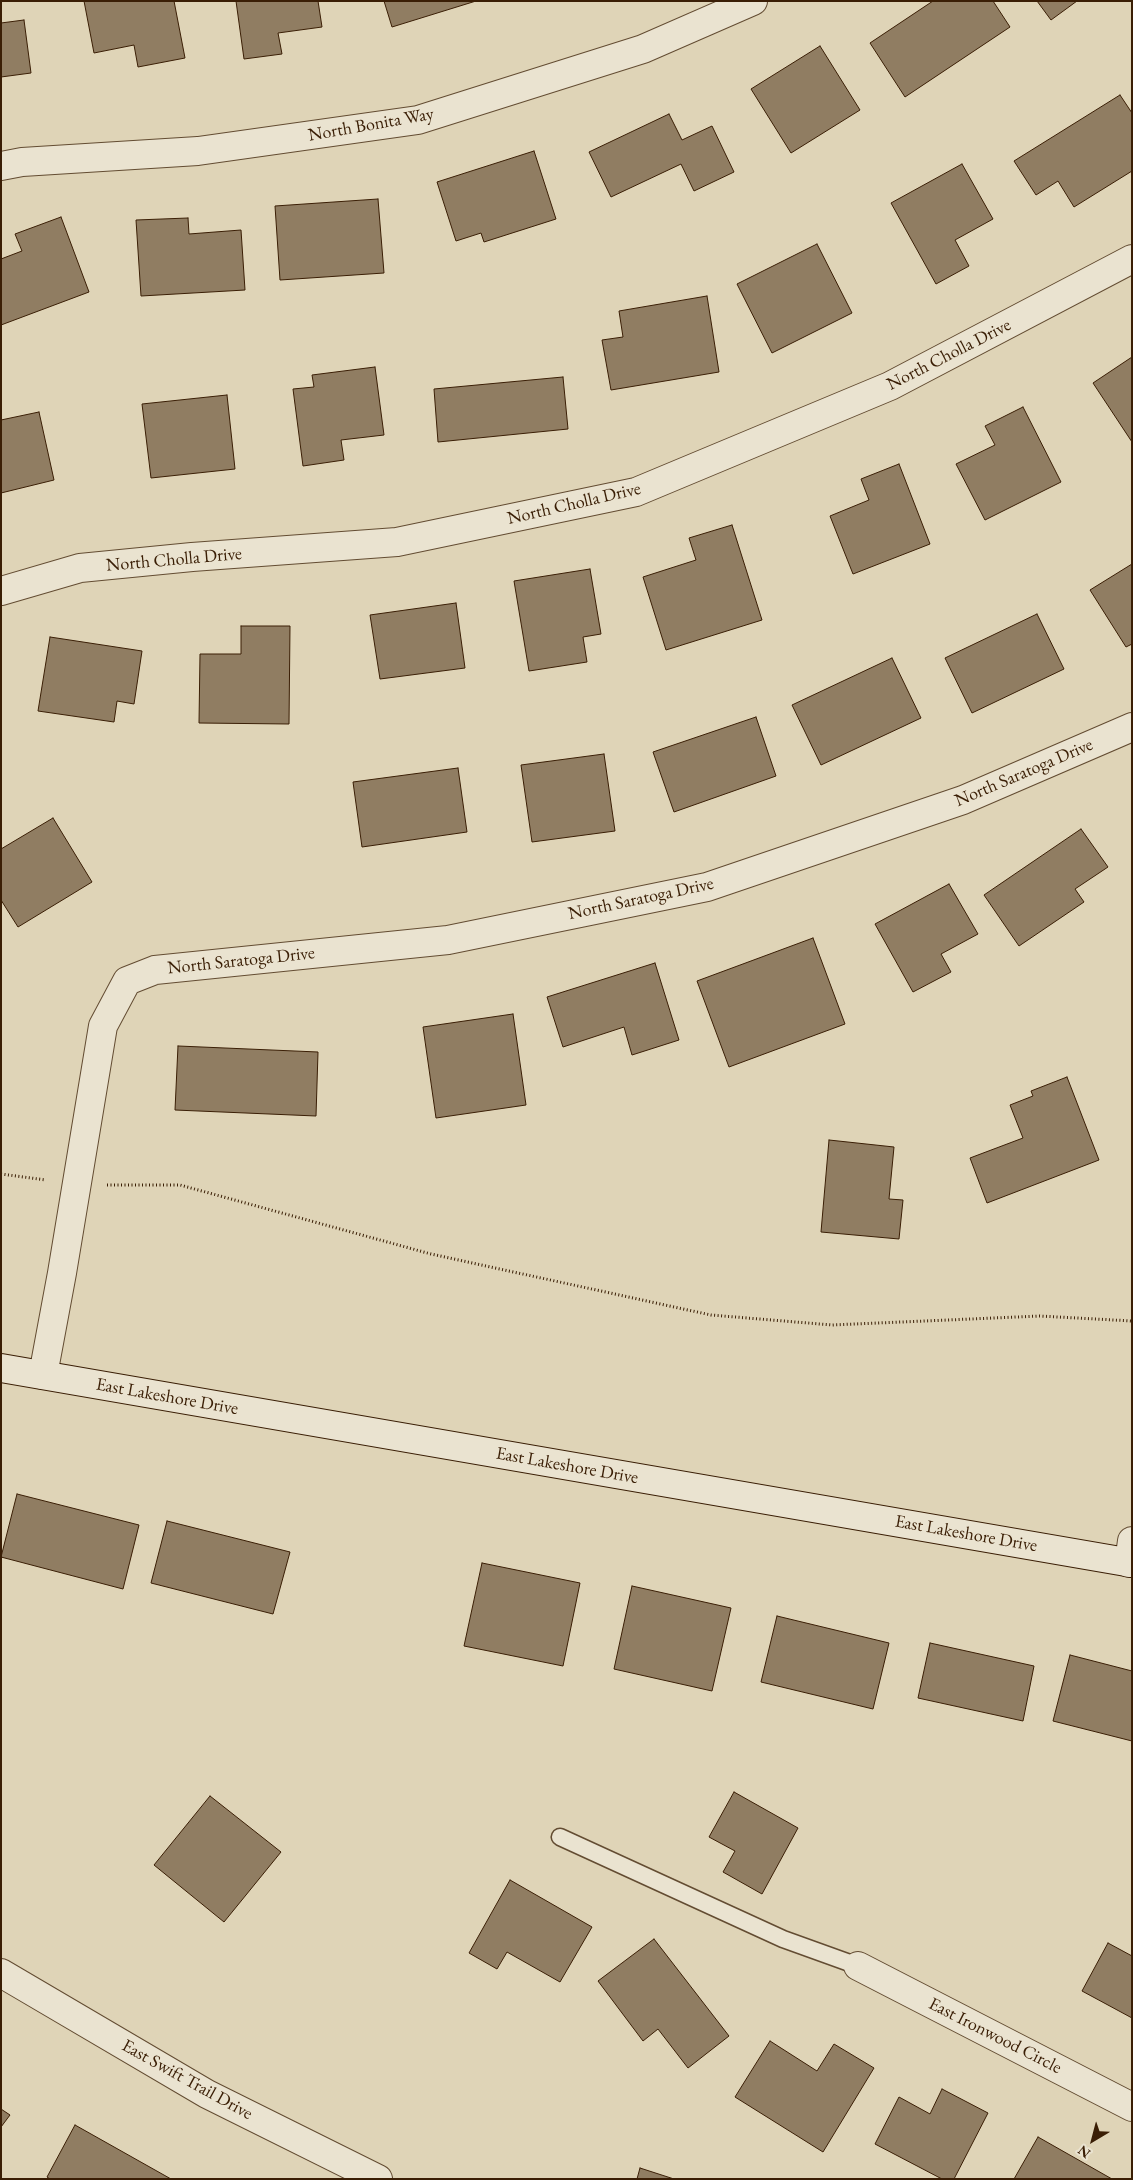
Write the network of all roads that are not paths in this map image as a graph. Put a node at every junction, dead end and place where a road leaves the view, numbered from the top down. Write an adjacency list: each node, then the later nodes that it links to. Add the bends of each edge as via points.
1 (752, 1): 2 (street, North Bonita Way, via 643,49 418,120 198,151)
2 (1, 166)
3 (1132, 259): 4 (street, North Cholla Drive, via 890,386 636,492 397,542 80,568)
4 (1, 591)
5 (1132, 727): 7 (street, North Saratoga Drive, via 963,800 707,887 448,940 155,970 127,981 102,1026)
6 (1, 1368): 7 (street, East Lakeshore Drive)
7 (43, 1375): 8 (street, East Lakeshore Drive)
8 (1131, 1555)
9 (560, 1837): 10 (lane, via 784,1939)
10 (858, 1966): 12 (street, East Ironwood Circle)
11 (1, 1973): 13 (street, East Swift Trail Drive, via 207,2094)
12 (1132, 2107)
13 (378, 2179)

